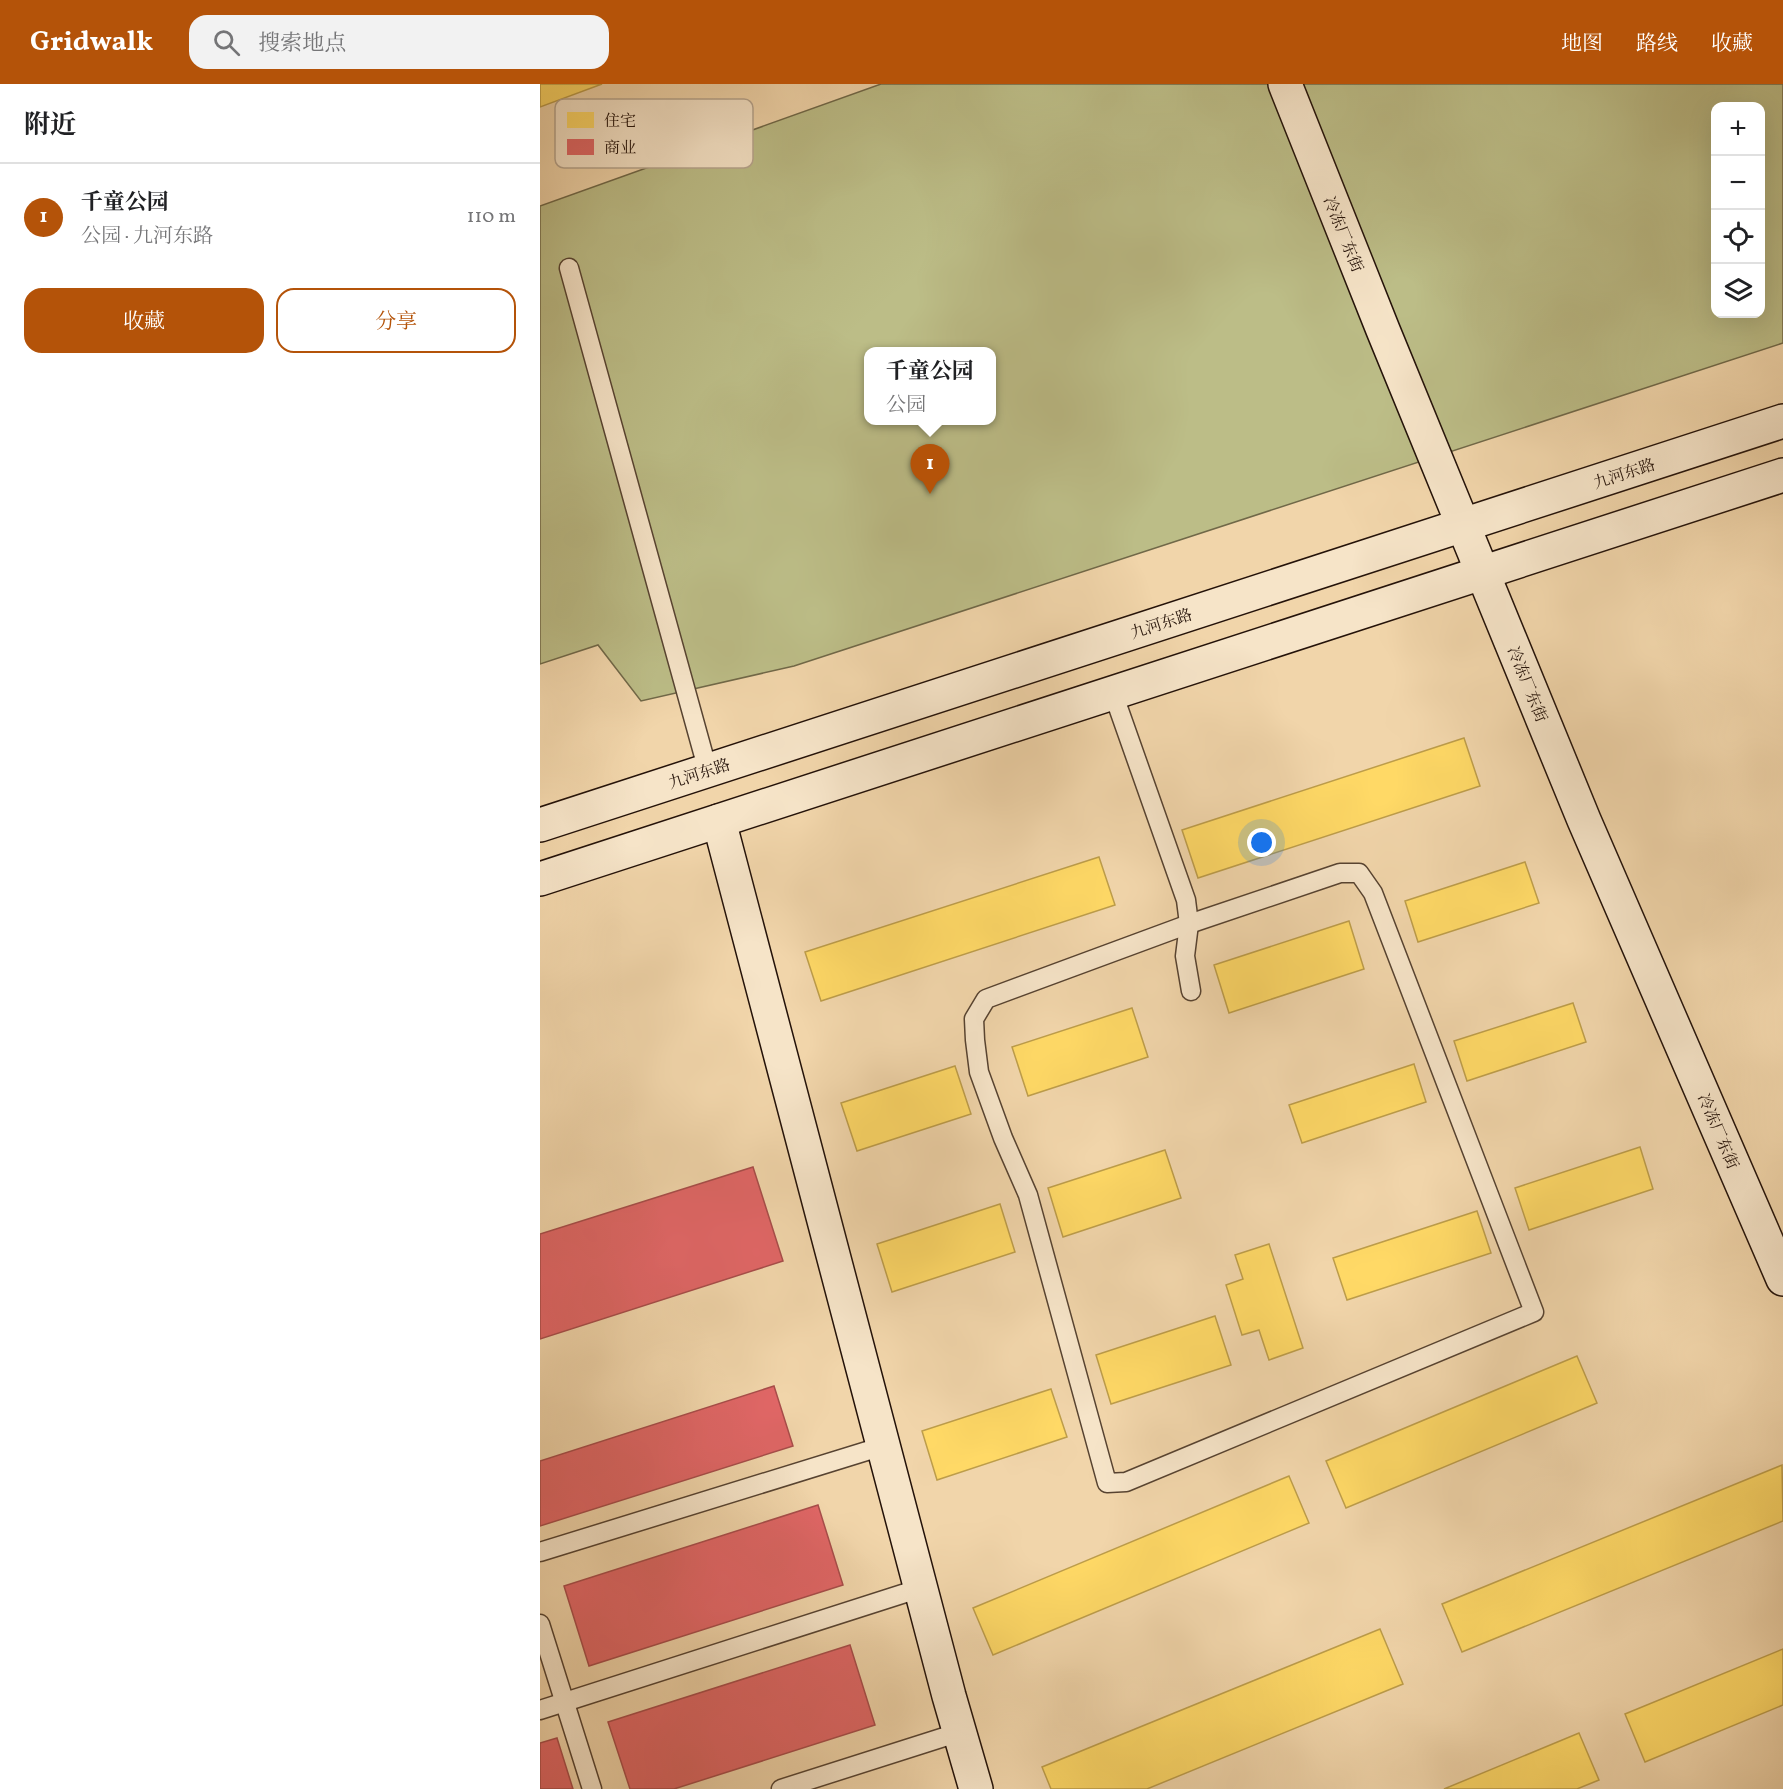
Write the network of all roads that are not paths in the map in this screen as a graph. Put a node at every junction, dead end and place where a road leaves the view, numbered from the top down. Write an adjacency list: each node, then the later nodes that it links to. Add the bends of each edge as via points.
1 (1285, 84): 5 (main road, 冷冻厂东街)
2 (569, 268): 8 (lane)
3 (1783, 421): 5 (main road, 九河东路)
4 (1783, 475): 6 (main road)
5 (1463, 525): 6 (main road, 冷冻厂东街); 8 (main road, 九河东路)
6 (1483, 573): 7 (main road); 14 (main road, 冷冻厂东街, via 1584,820)
7 (1113, 693): 9 (main road); 12 (lane, via 1186,900)
8 (708, 771): 10 (main road, 九河东路)
9 (719, 820): 11 (main road); 15 (main road)
10 (540, 825)
11 (540, 879)
12 (1189, 924): 12 (lane, via 1340,873 1359,873 1373,893 1534,1312 1126,1482 1107,1483 1028,1195 980,1072 974,1019 986,999); 13 (lane, via 1185,956)
13 (1191, 991)
14 (1783, 1279)
15 (883, 1446): 16 (lane); 17 (main road)
16 (540, 1552)
17 (921, 1588): 19 (lane); 21 (main road)
18 (540, 1624): 19 (lane)
19 (565, 1702): 20 (lane); 22 (lane)
20 (540, 1710)
21 (960, 1732): 23 (lane); 24 (main road)
22 (592, 1789)
23 (782, 1789)
24 (976, 1789)

